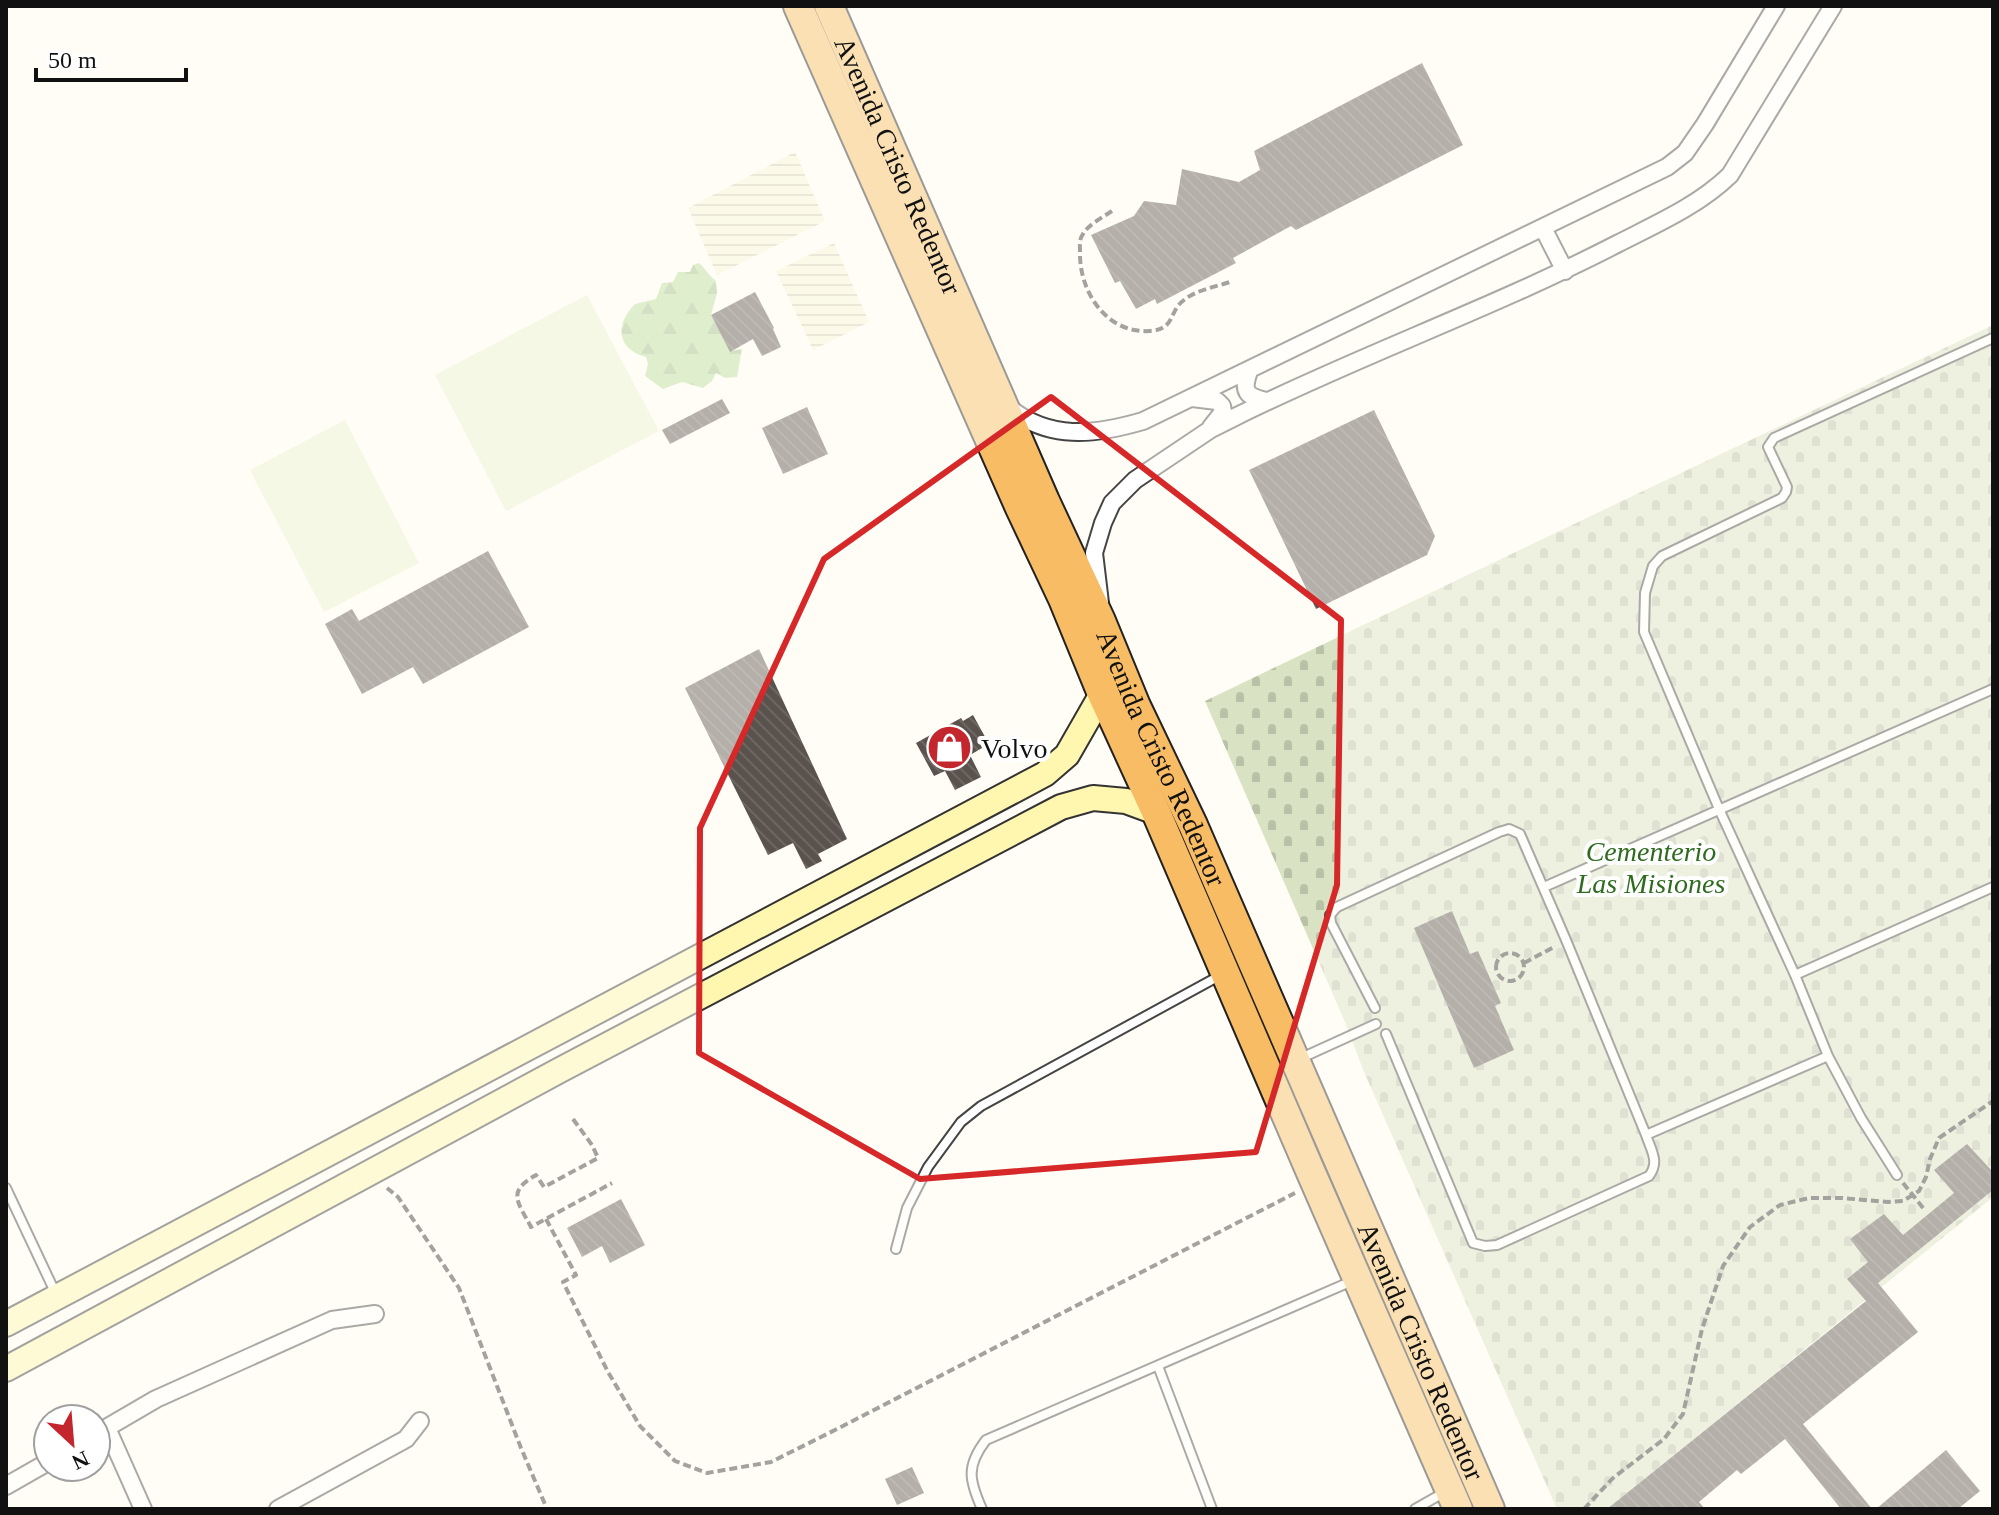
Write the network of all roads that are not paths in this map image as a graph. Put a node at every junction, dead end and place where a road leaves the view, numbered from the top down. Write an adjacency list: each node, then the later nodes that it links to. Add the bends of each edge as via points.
1 (798, 6): 15 (highway, Avenida Cristo Redentor)
2 (829, 6): 11 (highway, Avenida Cristo Redentor)
3 (1776, 6): 5 (street, via 1685,153)
4 (1833, 6): 6 (street, via 1717,188)
5 (1543, 228): 6 (street); 8 (street)
6 (1565, 271): 10 (street)
7 (1993, 338): 18 (lane, via 1774,438 1768,447 1787,487 1782,498 1662,556 1653,566 1645,593 1644,632)
8 (1249, 371): 9 (street); 10 (street, via 1246,391)
9 (1192, 398): 11 (street, via 1143,421 1071,433 1046,428); 12 (street, via 1222,406)
10 (1266, 401): 12 (street)
11 (1003, 403): 13 (highway, Avenida Cristo Redentor)
12 (1211, 429): 13 (street, via 1135,480 1112,503 1094,553)
13 (1101, 621): 28 (highway, Avenida Cristo Redentor)
14 (1993, 689): 18 (lane)
15 (1102, 694): 16 (main road, via 1067,755); 19 (highway, Avenida Cristo Redentor)
16 (1045, 774): 17 (main road); 29 (main road)
17 (1061, 807): 19 (main road, via 1093,798 1126,801); 31 (main road)
18 (1719, 809): 20 (lane); 23 (lane)
19 (1156, 812): 22 (highway, Avenida Cristo Redentor)
20 (1544, 887): 24 (lane, via 1520,834 1509,829 1337,907 1331,923); 30 (lane)
21 (1993, 887): 23 (lane)
22 (1225, 973): 34 (lane, via 981,1106 961,1122 928,1167 907,1208); 35 (highway, Avenida Cristo Redentor)
23 (1795, 975): 27 (lane)
24 (1375, 1008)
25 (1376, 1024): 28 (lane)
26 (1386, 1034): 30 (lane, via 1473,1243 1497,1245 1649,1176 1655,1160)
27 (1828, 1056): 30 (lane); 32 (lane)
28 (1294, 1061): 52 (highway, Avenida Cristo Redentor)
29 (364, 1135): 31 (main road); 36 (main road)
30 (1646, 1135)
31 (376, 1170): 40 (main road)
32 (1897, 1175)
33 (6, 1187): 36 (lane)
34 (896, 1249)
35 (1358, 1279): 39 (lane); 46 (highway, Avenida Cristo Redentor)
36 (57, 1297): 38 (main road)
37 (375, 1314): 42 (street, via 332,1320 156,1399)
38 (6, 1324)
39 (1158, 1366): 49 (lane, via 986,1440 971,1468); 50 (lane)
40 (6, 1369)
41 (420, 1421): 48 (street, via 406,1439)
42 (112, 1425)
43 (112, 1450): 47 (street)
44 (32, 1471): 45 (street)
45 (6, 1486)
46 (1454, 1499): 51 (lane)
47 (143, 1509)
48 (278, 1509)
49 (982, 1509)
50 (1212, 1509)
51 (1415, 1509)
52 (1490, 1509)

